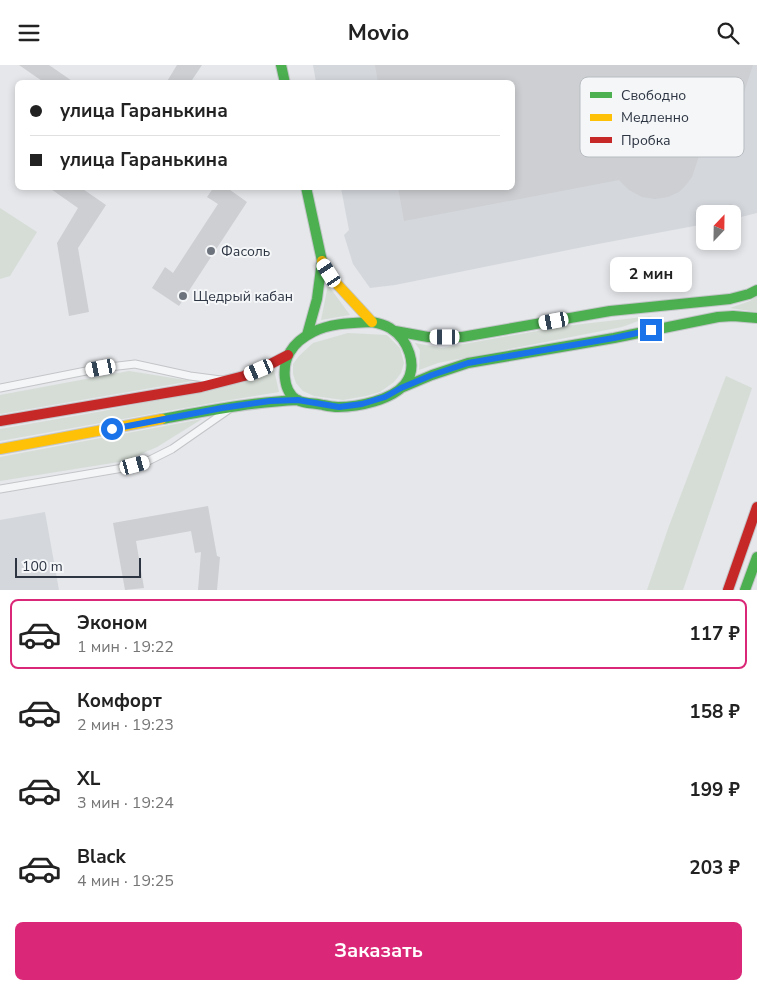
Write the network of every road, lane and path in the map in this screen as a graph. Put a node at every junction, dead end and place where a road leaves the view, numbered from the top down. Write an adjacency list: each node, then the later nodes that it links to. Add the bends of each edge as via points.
1 (281, 65): 2 (main road)
2 (284, 80)
3 (307, 190): 4 (main road)
4 (322, 261): 7 (main road, via 337,284); 9 (main road, via 317,299)
5 (757, 290): 8 (main road, via 730,299 610,311 462,337 428,337)
6 (757, 318): 13 (main road, via 718,317 468,363)
7 (372, 322): 8 (main road); 9 (main road, via 326,327)
8 (395, 331): 13 (main road, via 406,344 411,359 410,375)
9 (306, 335): 10 (main road)
10 (288, 355): 11 (main road); 14 (main road, via 285,381 290,393)
11 (229, 381): 12 (street, via 135,364); 16 (main road)
12 (0, 387)
13 (401, 388): 14 (main road, via 385,397 339,407)
14 (298, 400): 15 (main road)
15 (235, 406): 17 (main road); 18 (street, via 172,449 148,461)
16 (0, 421)
17 (0, 449)
18 (0, 489)
19 (757, 507): 21 (main road)
20 (757, 557): 22 (main road)
21 (728, 590)
22 (745, 590)

